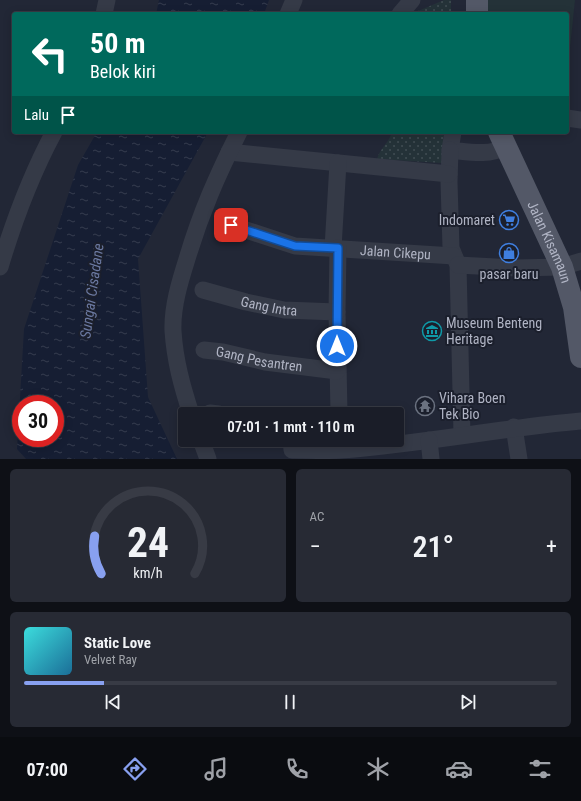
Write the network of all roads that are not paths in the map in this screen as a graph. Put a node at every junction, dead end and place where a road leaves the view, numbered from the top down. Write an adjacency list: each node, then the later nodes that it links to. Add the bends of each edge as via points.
1 (107, 0): 5 (street)
2 (294, 0): 6 (street)
3 (412, 0): 7 (street)
4 (477, 0): 8 (main road)
5 (104, 12)
6 (289, 12)
7 (402, 12)
8 (477, 12)
9 (569, 118): 10 (street)
10 (581, 120)
11 (53, 134): 23 (street, via 34,170 13,224)
12 (238, 134): 16 (street)
13 (453, 134): 15 (street)
14 (503, 140): 15 (street, via 497,152 483,154); 22 (main road, Jalan Kisamaun)
15 (450, 150): 18 (street)
16 (229, 152): 17 (street); 29 (street, via 196,227 176,301 173,329 178,372)
17 (338, 163): 18 (street); 20 (street)
18 (449, 174): 21 (street, via 451,248)
19 (231, 225): 20 (street, Jalan Cikepu, via 295,246)
20 (336, 248): 21 (street, Jalan Cikepu); 25 (street)
21 (456, 260): 22 (street, Jalan Cikepu, via 508,268); 33 (street)
22 (571, 264): 27 (main road, Jalan Kisamaun)
23 (0, 268)
24 (203, 290): 25 (street, Gang Intra, via 284,310)
25 (337, 312): 28 (street)
26 (204, 350): 28 (street, Gang Pesantren, via 265,362)
27 (581, 357)
28 (337, 371): 30 (street)
29 (189, 407)
30 (338, 407)
31 (581, 421): 32 (street)
32 (514, 427): 33 (street); 40 (street)
33 (462, 435): 34 (street)
34 (429, 440): 37 (street); 39 (street)
35 (204, 447): 38 (street)
36 (292, 447): 37 (street, via 292,450)
37 (339, 450)
38 (208, 459)
39 (431, 459)
40 (520, 459)

